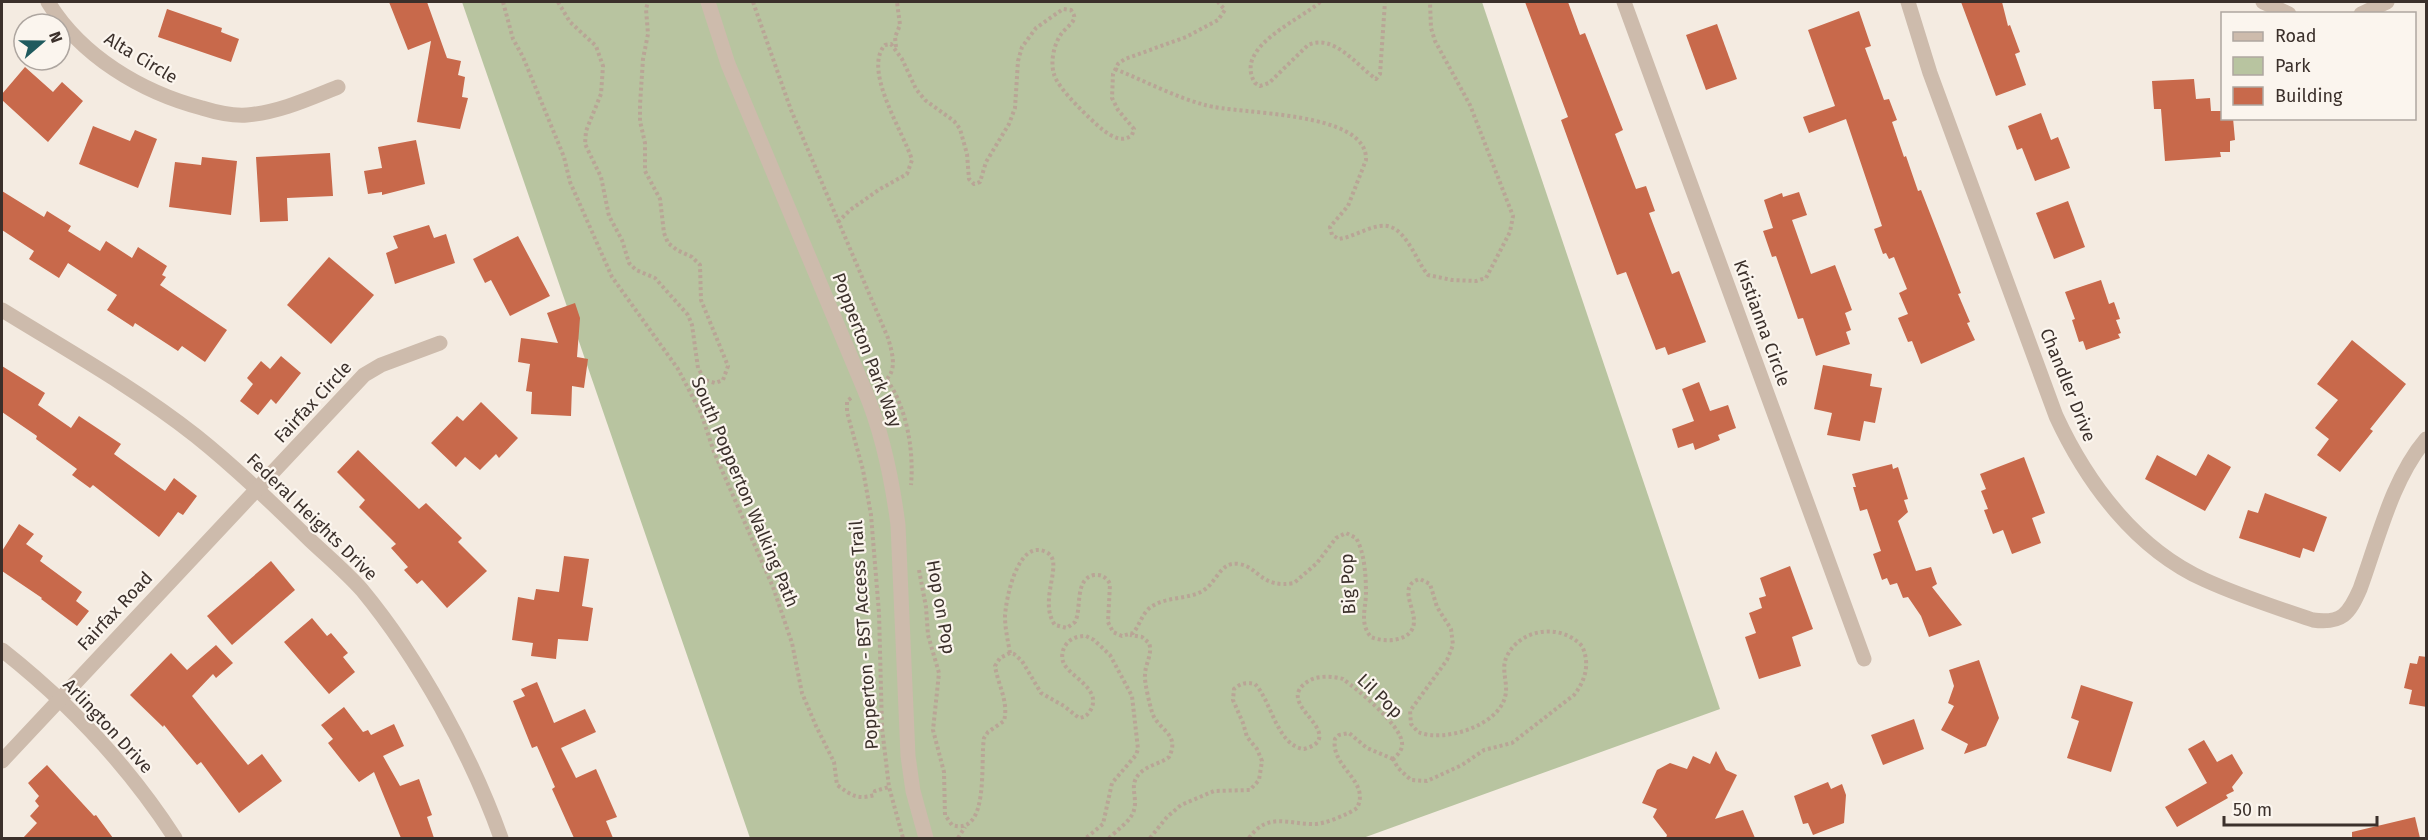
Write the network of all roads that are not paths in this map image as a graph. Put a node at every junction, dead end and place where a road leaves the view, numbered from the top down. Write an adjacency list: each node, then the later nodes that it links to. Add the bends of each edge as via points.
1 (48, 2): 9 (street, Alta Circle, via 84,46 111,67 174,101 244,115 278,111)
2 (708, 2): 20 (street, Popperton Park Way, via 728,64 866,391 880,433 898,525 908,756)
3 (1624, 2): 15 (street, Kristianna Circle)
4 (1908, 2): 12 (street, Chandler Drive, via 1930,73 2056,416 2094,485 2146,541 2175,563 2221,587 2313,621 2340,619 2353,606 2400,479)
5 (2263, 2): 7 (street)
6 (2387, 2): 8 (street)
7 (2285, 12)
8 (2365, 12)
9 (338, 87)
10 (2, 310): 13 (street, Federal Heights Drive, via 195,435)
11 (440, 343): 13 (street, Fairfax Circle, via 363,375)
12 (2427, 440)
13 (257, 489): 16 (street, Fairfax Road); 19 (street, Federal Heights Drive, via 360,589 399,639 444,713)
14 (2, 650): 16 (street, Arlington Drive)
15 (1864, 659)
16 (58, 700): 17 (street, Fairfax Road); 18 (street, Arlington Drive, via 113,757)
17 (2, 761)
18 (175, 838)
19 (501, 838)
20 (926, 838)

